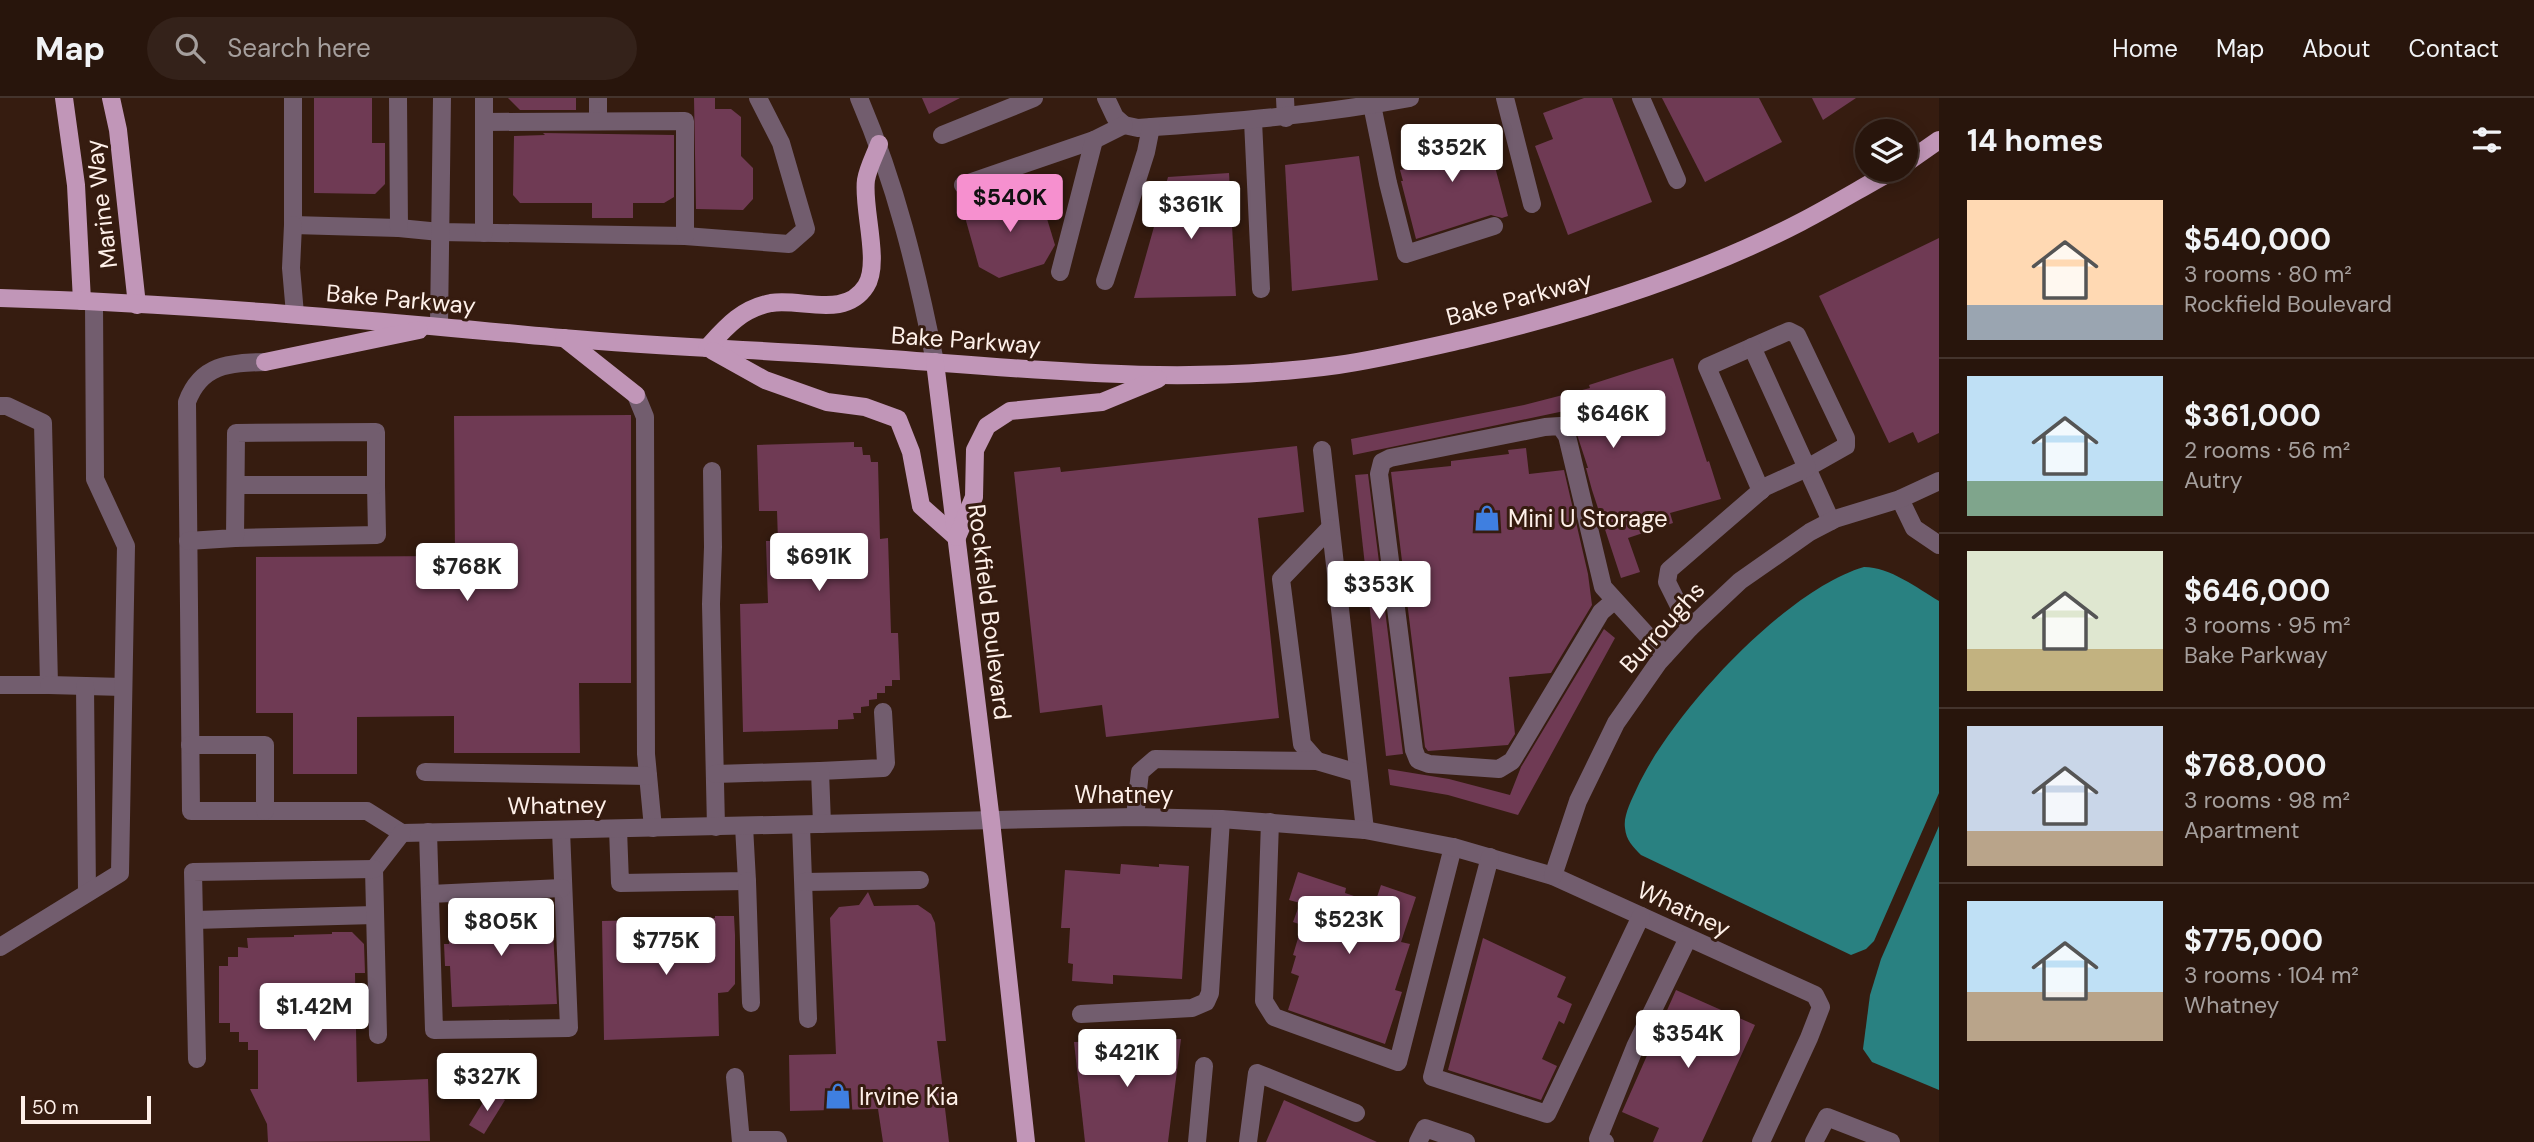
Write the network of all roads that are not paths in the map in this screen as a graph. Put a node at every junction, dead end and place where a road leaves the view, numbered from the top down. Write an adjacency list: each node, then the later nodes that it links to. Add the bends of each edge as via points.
1 (64, 98): 43 (main road, Marine Way)
2 (111, 98): 44 (main road, Marine Way)
3 (293, 98): 33 (street)
4 (398, 98): 35 (street)
5 (442, 98): 36 (street)
6 (484, 98): 21 (street)
7 (598, 98): 19 (street)
8 (758, 98): 38 (street, via 781,143 806,229 789,244)
9 (859, 98): 27 (street, Rockfield Boulevard)
10 (1034, 98): 24 (street)
11 (1106, 98): 22 (street)
12 (1285, 98): 18 (street)
13 (1410, 98): 17 (street)
14 (1505, 98): 32 (street)
15 (1641, 98): 29 (street)
16 (1347, 104): 17 (street); 18 (street)
17 (1372, 105): 34 (street, via 1406,254)
18 (1286, 118): 20 (street)
19 (598, 121): 21 (street); 38 (street, via 685,121)
20 (1253, 121): 23 (street); 41 (street)
21 (484, 122): 37 (street)
22 (1124, 125): 23 (street); 25 (street)
23 (1151, 127): 40 (street)
24 (942, 135)
25 (1094, 139): 31 (street); 39 (street)
26 (1939, 140): 28 (main road)
27 (879, 144): 49 (main road, via 866,180 872,266 867,285 854,298 834,306 771,303 737,316); 51 (street, Rockfield Boulevard, via 912,252)
28 (1918, 155)
29 (1677, 180)
30 (1872, 182): 52 (main road, Bake Parkway, via 1799,223 1694,269 1507,330 1338,365)
31 (963, 184)
32 (1532, 204)
33 (293, 225): 35 (street); 45 (street)
34 (1494, 226)
35 (399, 228): 36 (street)
36 (440, 232): 37 (street); 46 (street)
37 (484, 233): 38 (street)
38 (685, 236)
39 (1060, 272)
40 (1105, 281)
41 (1261, 289)
42 (0, 298): 43 (main road, Bake Parkway)
43 (88, 302): 44 (main road, Bake Parkway); 75 (street, via 95,479 126,546)
44 (137, 305): 45 (main road, Bake Parkway)
45 (295, 314): 46 (main road, Bake Parkway)
46 (439, 326): 47 (main road, Bake Parkway); 50 (main road)
47 (564, 338): 49 (main road, Bake Parkway); 53 (main road)
48 (1752, 347): 56 (street); 56 (street, via 1789,331 1797,335 1846,438 1846,446); 61 (street, via 1707,367)
49 (707, 348): 51 (main road, Bake Parkway); 65 (main road, via 765,380 827,402 865,407 898,419 911,452 921,506)
50 (265, 362): 67 (street, via 217,368 192,387 187,402)
51 (935, 362): 52 (main road, Bake Parkway); 65 (main road, Rockfield Boulevard)
52 (1164, 376): 65 (main road, via 1102,402 1010,411 987,426 975,450 974,497)
53 (636, 395): 83 (street, via 645,418)
54 (0, 406): 73 (street, via 43,424)
55 (1321, 450): 64 (street)
56 (1807, 468): 61 (street); 63 (street)
57 (712, 471): 82 (street)
58 (1939, 481): 62 (street, Burroughs)
59 (236, 485): 60 (street); 60 (street, via 236,433 376,432); 66 (street)
60 (376, 485): 66 (street, via 377,535)
61 (1761, 491): 70 (street, via 1669,570 1667,582)
62 (1900, 499): 63 (street, Burroughs); 68 (street, via 1914,528)
63 (1831, 521): 70 (street, Burroughs, via 1741,581)
64 (1330, 528): 78 (street, via 1282,579 1302,744); 81 (street)
65 (956, 537): 87 (main road, Rockfield Boulevard)
66 (235, 538): 67 (street)
67 (188, 541): 77 (street)
68 (1939, 545)
69 (1615, 600): 69 (street, via 1603,587 1567,436 1559,426 1382,463 1379,474 1418,760 1499,769 1512,761 1601,612); 71 (street)
70 (1690, 628): 71 (street, Burroughs)
71 (1665, 655): 102 (street, Burroughs, via 1599,753)
72 (0, 685): 73 (street)
73 (49, 685): 74 (street)
74 (85, 686): 75 (street); 107 (street)
75 (123, 687): 107 (street, via 120,873)
76 (883, 712): 79 (street, via 883,768)
77 (190, 745): 84 (street, via 191,811); 84 (street, via 265,745)
78 (1317, 761): 81 (street); 85 (street, via 1155,759 1140,772)
79 (820, 771): 82 (street); 89 (street)
80 (425, 772): 83 (street)
81 (1358, 773): 96 (street)
82 (715, 774): 92 (street)
83 (648, 776): 93 (street)
84 (265, 811): 98 (street, via 367,811)
85 (1135, 817): 86 (street, Whatney); 87 (street, Whatney)
86 (1221, 819): 88 (street, Whatney); 115 (street, via 1206,1002 1192,1008)
87 (992, 821): 89 (street, Whatney); 124 (main road, Rockfield Boulevard)
88 (1270, 822): 96 (street, Whatney); 99 (street, via 1267,1008 1274,1017 1398,1062)
89 (821, 824): 90 (street, Whatney)
90 (801, 825): 91 (street, Whatney); 105 (street)
91 (744, 826): 92 (street, Whatney); 104 (street)
92 (716, 827): 93 (street, Whatney)
93 (653, 828): 94 (street, Whatney)
94 (618, 829): 95 (street, Whatney); 104 (street, via 620,883)
95 (561, 830): 97 (street, Whatney); 106 (street)
96 (1365, 830): 99 (street, Whatney)
97 (428, 832): 98 (street, Whatney); 108 (street)
98 (402, 833): 101 (street)
99 (1453, 847): 100 (street, Whatney)
100 (1490, 857): 102 (street, Whatney); 110 (street, via 1432,1077 1547,1114)
101 (374, 869): 109 (street); 111 (street, via 193,873)
102 (1553, 876): 110 (street, Whatney)
103 (920, 880): 105 (street)
104 (747, 881): 114 (street)
105 (804, 882): 116 (street)
106 (562, 888): 108 (street); 108 (street, via 569,1028 434,1030)
107 (87, 893): 113 (street)
108 (430, 894)
109 (375, 915): 111 (street); 117 (street)
110 (1641, 916): 112 (street, Whatney)
111 (195, 920): 118 (street)
112 (1688, 938): 129 (street, via 1602,1128 1598,1139); 130 (street, Whatney, via 1815,995 1821,1007)
113 (0, 947)
114 (751, 1003)
115 (1081, 1014)
116 (808, 1019)
117 (378, 1035)
118 (197, 1059)
119 (1204, 1066): 125 (street)
120 (736, 1077): 122 (street)
121 (1356, 1113): 126 (street, via 1256,1073)
122 (741, 1141): 123 (street)
123 (778, 1142)
124 (1026, 1142)
125 (1196, 1142)
126 (1248, 1142)
127 (1418, 1142): 128 (street, via 1425,1128)
128 (1466, 1142)
129 (1605, 1142)
130 (1761, 1142)
131 (1814, 1142): 132 (street, via 1826,1117)
132 (1891, 1142)

